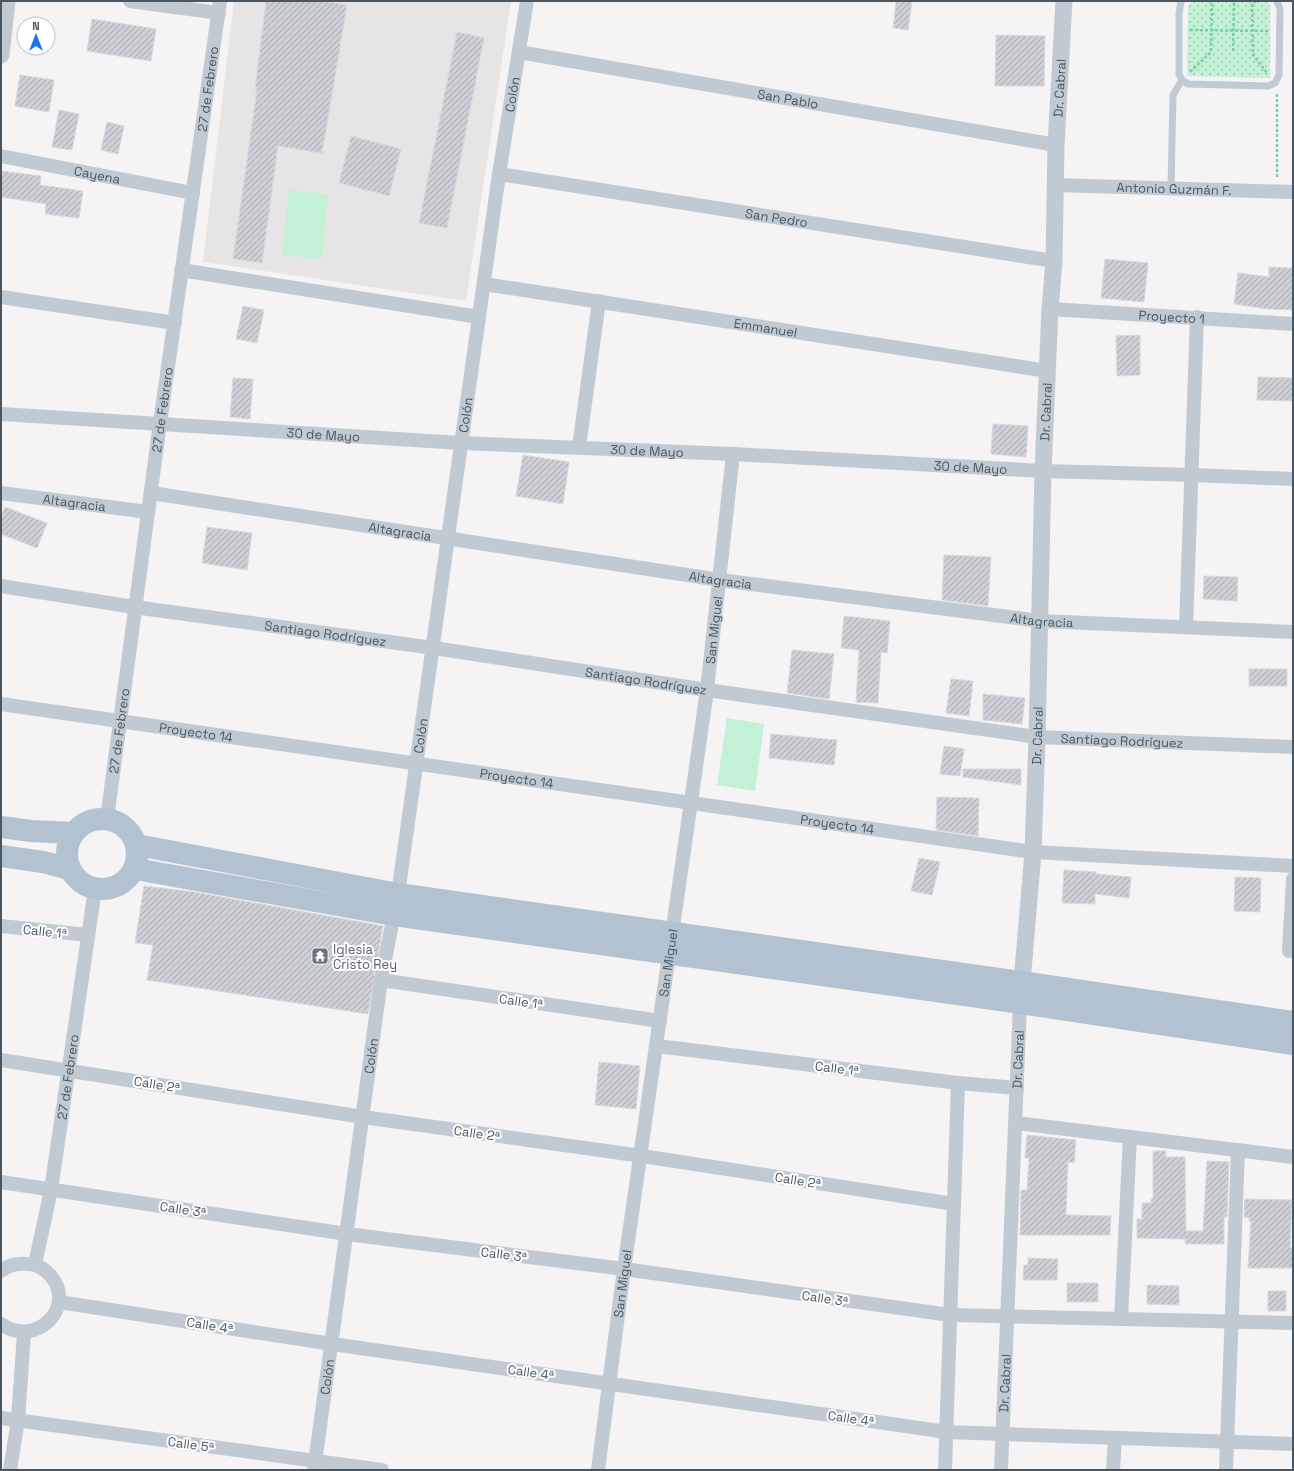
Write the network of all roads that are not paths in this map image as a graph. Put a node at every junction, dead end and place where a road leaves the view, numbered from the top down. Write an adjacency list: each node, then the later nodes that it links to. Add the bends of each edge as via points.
1 (7, 1): 9 (street)
2 (130, 1): 7 (street)
3 (527, 1): 8 (street, Colón)
4 (1064, 1): 11 (street, Dr. Cabral)
5 (1181, 1): 10 (lane, via 1179,74)
6 (1277, 1): 10 (lane, via 1280,9 1279,75 1275,82 1268,86 1188,84)
7 (219, 7): 17 (street, 27 de Febrero)
8 (519, 52): 11 (street, San Pablo); 13 (street, Colón)
9 (1, 55)
10 (1182, 80): 15 (lane, via 1173,95)
11 (1056, 145): 14 (street, Dr. Cabral)
12 (1, 156): 17 (street, Cayena)
13 (499, 174): 18 (street, San Pedro); 20 (street, Colón)
14 (1055, 185): 15 (street, Antonio Guzmán F.); 18 (street, Dr. Cabral)
15 (1171, 188): 16 (street, Antonio Guzmán F.)
16 (1293, 192)
17 (193, 193): 19 (street, 27 de Febrero)
18 (1054, 261): 23 (street, Dr. Cabral)
19 (182, 270): 24 (street); 26 (street, 27 de Febrero)
20 (484, 284): 22 (street, Emmanuel); 24 (street, Colón)
21 (1, 297): 26 (street)
22 (599, 301): 28 (street, Emmanuel); 32 (street)
23 (1050, 309): 25 (street, Proyecto 1); 28 (street, Dr. Cabral)
24 (480, 317): 31 (street, Colón)
25 (1198, 317): 27 (street, Proyecto 1); 35 (street)
26 (175, 323): 30 (street, 27 de Febrero)
27 (1293, 324)
28 (1048, 371): 34 (street, Dr. Cabral)
29 (1, 414): 30 (street, 30 de Mayo)
30 (160, 423): 31 (street, 30 de Mayo); 38 (street, 27 de Febrero)
31 (461, 442): 32 (street, 30 de Mayo); 40 (street, Colón)
32 (579, 447): 33 (street, 30 de Mayo)
33 (733, 454): 34 (street, 30 de Mayo); 41 (street, San Miguel)
34 (1043, 471): 35 (street, 30 de Mayo); 44 (street, Dr. Cabral)
35 (1193, 475): 36 (street, 30 de Mayo); 45 (street)
36 (1293, 480)
37 (1, 493): 39 (street, Altagracia)
38 (151, 493): 39 (street, 27 de Febrero); 40 (street, Altagracia)
39 (148, 512): 43 (street, 27 de Febrero)
40 (448, 537): 41 (street, Altagracia); 47 (street, Colón)
41 (720, 580): 44 (street, Altagracia); 48 (street, San Miguel)
42 (1, 586): 43 (street, Santiago Rodríguez)
43 (134, 607): 47 (street, Santiago Rodríguez); 50 (street, 27 de Febrero)
44 (1040, 621): 45 (street, Altagracia); 51 (street, Dr. Cabral)
45 (1186, 627): 46 (street, Altagracia)
46 (1293, 632)
47 (434, 648): 48 (street, Santiago Rodríguez); 53 (street, Colón)
48 (707, 690): 51 (street, Santiago Rodríguez); 54 (street, San Miguel)
49 (1, 704): 50 (street, Proyecto 14)
50 (119, 721): 53 (street, Proyecto 14); 55 (street, 27 de Febrero)
51 (1037, 737): 52 (street, Santiago Rodríguez); 59 (street, Dr. Cabral)
52 (1293, 747)
53 (417, 765): 54 (street, Proyecto 14); 66 (street, Colón)
54 (691, 804): 59 (street, Proyecto 14); 70 (street, San Miguel)
55 (106, 819): 57 (main road, via 88,821); 58 (main road, via 120,823 131,832)
56 (1, 827): 57 (main road)
57 (73, 833): 62 (main road, via 68,844)
58 (137, 845): 63 (main road); 66 (main road)
59 (1033, 852): 61 (street, Proyecto 14); 73 (street, Dr. Cabral)
60 (1, 856): 62 (main road)
61 (1293, 866)
62 (70, 869): 65 (main road, via 80,882)
63 (135, 869): 65 (main road, via 118,885); 67 (main road)
64 (1293, 879): 71 (street)
65 (95, 889): 69 (street, 27 de Febrero)
66 (398, 894): 67 (street, Colón); 70 (main road)
67 (394, 915): 70 (main road); 72 (street, Colón)
68 (1, 926): 69 (street, Calle 1ª)
69 (88, 935): 79 (street, 27 de Febrero)
70 (671, 943): 73 (main road); 74 (street, San Miguel)
71 (1289, 951)
72 (381, 980): 74 (street, Calle 1ª); 82 (street, Colón)
73 (1021, 992): 75 (main road); 76 (main road); 81 (street, Dr. Cabral)
74 (660, 1022): 77 (street, San Miguel)
75 (1293, 1022)
76 (1293, 1044)
77 (657, 1046): 80 (street, Calle 1ª); 86 (street, San Miguel)
78 (1, 1060): 79 (street, Calle 2ª)
79 (68, 1069): 82 (street, Calle 2ª); 89 (street, 27 de Febrero)
80 (958, 1083): 81 (street, Calle 1ª); 90 (street)
81 (1017, 1088): 83 (street, Dr. Cabral)
82 (363, 1117): 86 (street, Calle 2ª); 91 (street, Colón)
83 (1016, 1123): 84 (street); 97 (street, Dr. Cabral)
84 (1130, 1137): 85 (street); 98 (street)
85 (1238, 1150): 87 (street); 99 (street)
86 (642, 1156): 90 (street, Calle 2ª); 93 (street, San Miguel)
87 (1293, 1157)
88 (1, 1182): 89 (street, Calle 3ª)
89 (51, 1190): 91 (street, Calle 3ª); 92 (street, 27 de Febrero)
90 (954, 1204): 96 (street)
91 (347, 1234): 93 (street, Calle 3ª); 103 (street, Colón)
92 (35, 1264): 94 (street, via 19,1263); 95 (street, via 53,1279 58,1290)
93 (624, 1270): 96 (street, Calle 3ª); 104 (street, San Miguel)
94 (1, 1271)
95 (58, 1302): 102 (street, via 55,1314 47,1324); 103 (street, Calle 4ª)
96 (950, 1315): 97 (street, Calle 3ª); 107 (street)
97 (1008, 1315): 98 (street, Calle 3ª); 108 (street, Dr. Cabral)
98 (1121, 1319): 99 (street, Calle 3ª)
99 (1232, 1322): 100 (street, Calle 3ª); 110 (street)
100 (1293, 1323)
101 (1, 1324): 102 (street, via 9,1330)
102 (24, 1333): 106 (street)
103 (332, 1344): 104 (street, Calle 4ª); 112 (street, Colón)
104 (609, 1383): 107 (street, Calle 4ª); 115 (street, San Miguel)
105 (1, 1418): 106 (street, Calle 5ª)
106 (18, 1420): 112 (street, Calle 5ª); 113 (street)
107 (947, 1432): 108 (street, Calle 4ª); 116 (street)
108 (1004, 1433): 109 (street, Calle 4ª); 117 (street, Dr. Cabral)
109 (1115, 1438): 110 (street, Calle 4ª); 118 (street)
110 (1227, 1442): 111 (street, Calle 4ª); 119 (street)
111 (1293, 1444)
112 (315, 1465): 114 (street, Calle 5ª)
113 (10, 1470)
114 (382, 1470)
115 (598, 1470)
116 (945, 1470)
117 (1002, 1470)
118 (1113, 1470)
119 (1226, 1470)

